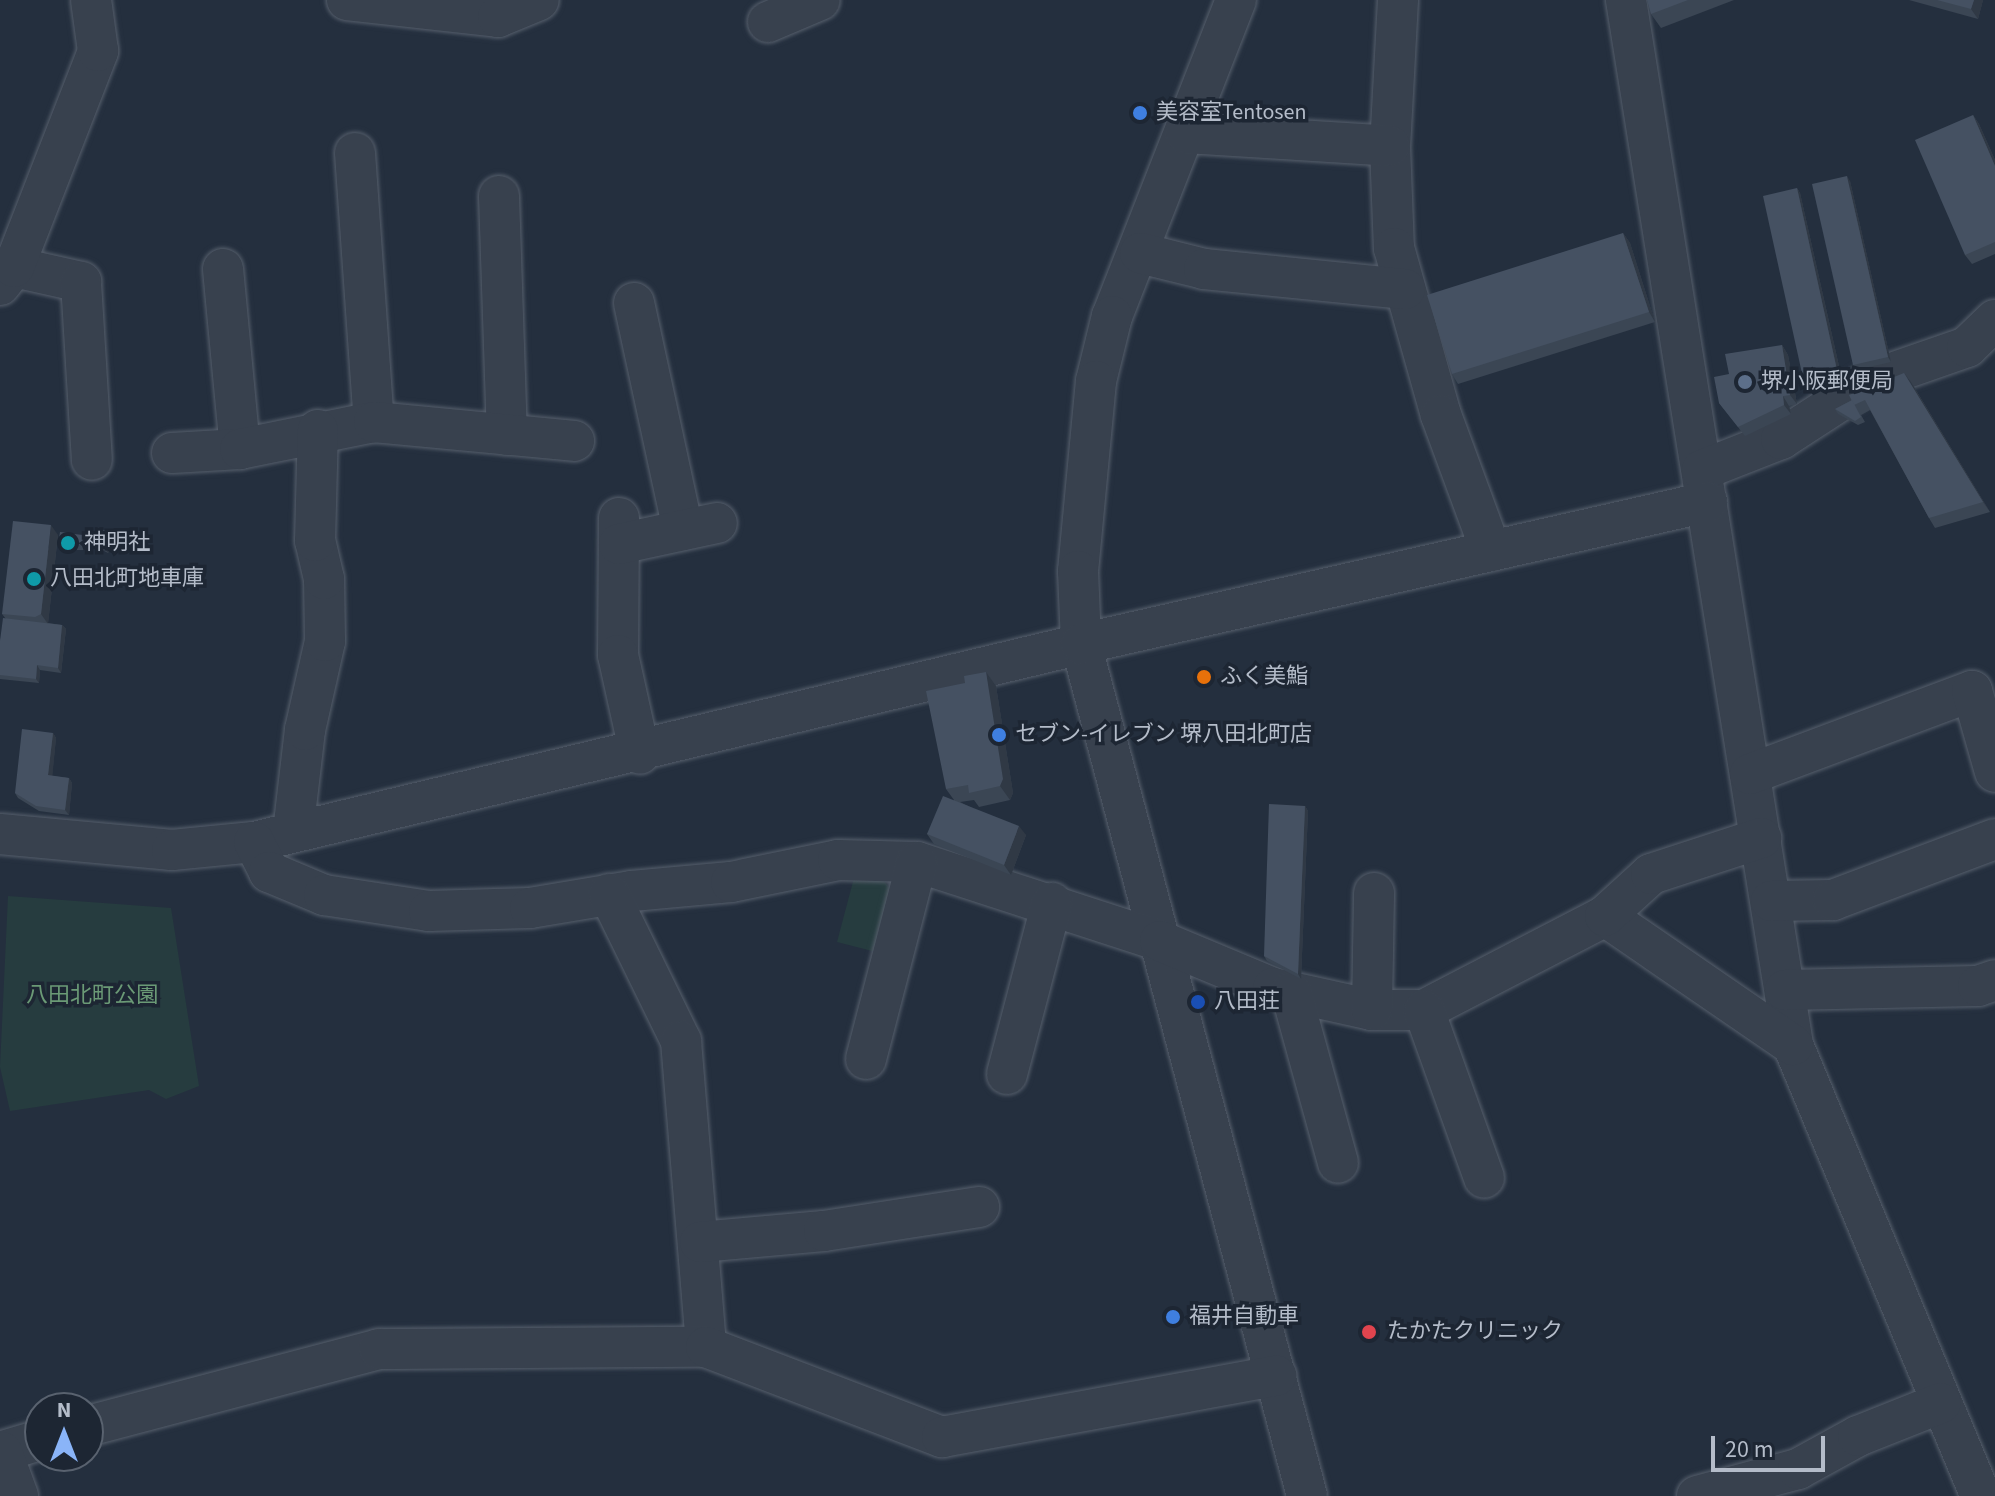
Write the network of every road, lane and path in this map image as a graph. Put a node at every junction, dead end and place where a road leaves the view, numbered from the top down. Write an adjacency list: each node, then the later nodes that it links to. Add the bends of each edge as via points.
1 (91, 0): 15 (street, via 98,51)
2 (347, 0): 3 (street, via 498,17)
3 (539, 0)
4 (820, 0): 8 (street)
5 (1236, 0): 9 (street)
6 (1398, 0): 10 (street)
7 (1626, 0): 26 (street)
8 (768, 22)
9 (1186, 133): 10 (street); 13 (street)
10 (1390, 146): 16 (street, via 1394,248)
11 (355, 153): 19 (street)
12 (499, 196): 21 (street)
13 (1140, 253): 16 (street, via 1204,269); 28 (street, via 1112,316 1088,433 1078,571)
14 (223, 269): 23 (street)
15 (7, 276): 25 (street, via 81,282)
16 (1405, 289): 27 (street, via 1441,415)
17 (634, 303): 29 (street, via 700,526 619,531 618,655)
18 (1989, 341): 26 (street, via 1872,380)
19 (374, 422): 20 (street); 21 (street)
20 (318, 430): 23 (street); 32 (street, via 315,541 324,579 325,641 305,730)
21 (507, 435): 22 (street)
22 (574, 441)
23 (240, 449): 24 (street)
24 (172, 453)
25 (92, 460)
26 (1705, 486): 27 (street); 31 (street)
27 (1491, 551): 28 (street)
28 (1081, 644): 29 (street); 43 (street)
29 (640, 754): 32 (street)
30 (1995, 772): 31 (street, via 1972,691)
31 (1750, 774): 34 (street)
32 (293, 832): 36 (street)
33 (0, 834): 36 (street, via 172,850)
34 (1761, 838): 40 (street); 42 (street, via 1651,874)
35 (1995, 839): 40 (street, via 1833,900)
36 (254, 842): 39 (street, via 269,872 324,895 429,911 530,908)
37 (917, 862): 39 (street, via 838,860 731,882); 41 (street); 50 (street)
38 (1374, 893): 47 (street)
39 (609, 894): 55 (street, via 681,1041)
40 (1771, 901): 45 (street)
41 (1052, 903): 43 (street); 51 (street)
42 (1605, 916): 48 (street); 49 (street)
43 (1160, 941): 46 (street); 57 (street)
44 (1995, 980): 45 (street, via 1978,986)
45 (1785, 990): 49 (street)
46 (1291, 992): 47 (street); 52 (street)
47 (1372, 1010): 48 (street)
48 (1424, 1010): 53 (street)
49 (1793, 1045): 58 (street)
50 (866, 1059)
51 (1007, 1074)
52 (1338, 1163)
53 (1484, 1178)
54 (979, 1207): 55 (street, via 824,1231)
55 (700, 1242): 56 (street)
56 (706, 1347): 57 (street, via 942,1437); 59 (street, via 379,1349)
57 (1276, 1376): 65 (street)
58 (1941, 1403): 61 (street); 63 (street, via 1858,1436)
59 (104, 1421)
60 (24, 1445): 62 (street)
61 (1978, 1445): 67 (street)
62 (1, 1452): 64 (street)
63 (1802, 1483): 66 (street)
64 (18, 1496)
65 (1307, 1496)
66 (1697, 1496)
67 (1981, 1496)

